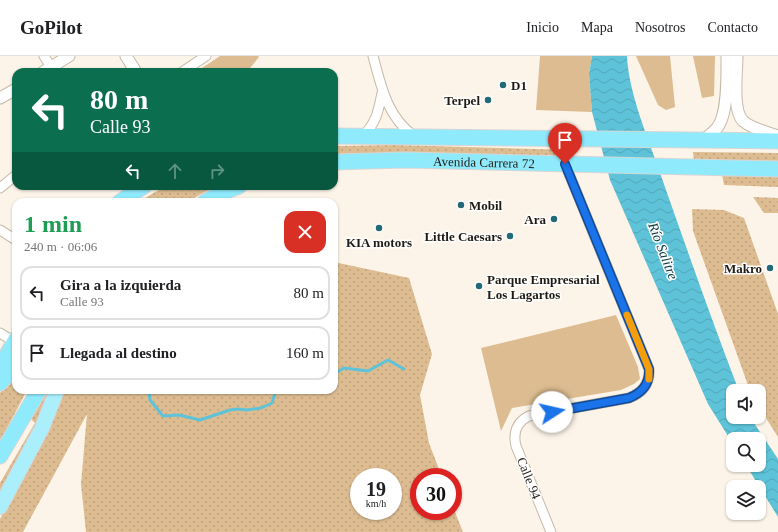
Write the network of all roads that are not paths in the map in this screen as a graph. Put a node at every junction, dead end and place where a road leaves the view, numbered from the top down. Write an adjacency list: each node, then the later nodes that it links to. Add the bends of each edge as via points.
1 (44, 56): 8 (street)
2 (69, 56): 9 (street)
3 (126, 56): 10 (street)
4 (206, 56): 11 (street)
5 (373, 56): 13 (street)
6 (727, 56): 19 (street, via 722,117 718,126)
7 (737, 56): 16 (street, via 737,99 742,120)
8 (47, 68)
9 (50, 68)
10 (134, 68)
11 (188, 68)
12 (12, 90): 14 (street)
13 (382, 93): 17 (street, via 375,122); 18 (street, via 399,123)
14 (0, 98)
15 (338, 136): 17 (highway, Avenida Carrera 72)
16 (778, 136)
17 (362, 137): 18 (highway, Avenida Carrera 72)
18 (416, 137): 19 (highway, Avenida Carrera 72)
19 (703, 140): 20 (highway, Avenida Carrera 72)
20 (778, 141)
21 (338, 162): 22 (highway, Avenida Carrera 72, via 405,160)
22 (565, 164): 23 (highway, Avenida Carrera 72); 44 (street, Calle 94, via 649,369 650,377 647,385 637,395 529,416 517,427 514,438 516,446)
23 (778, 169)
24 (12, 179): 25 (street)
25 (0, 188)
26 (138, 190): 28 (highway)
27 (230, 190): 29 (highway)
28 (126, 198)
29 (213, 198)
30 (0, 230): 31 (street)
31 (12, 238)
32 (0, 333): 33 (street)
33 (12, 339)
34 (12, 345): 36 (highway)
35 (12, 366): 37 (highway)
36 (0, 367)
37 (0, 383)
38 (34, 394): 41 (highway)
39 (37, 394): 41 (highway)
40 (55, 394): 43 (main road, via 42,428)
41 (30, 406): 42 (highway)
42 (0, 456)
43 (0, 507)
44 (551, 532)

